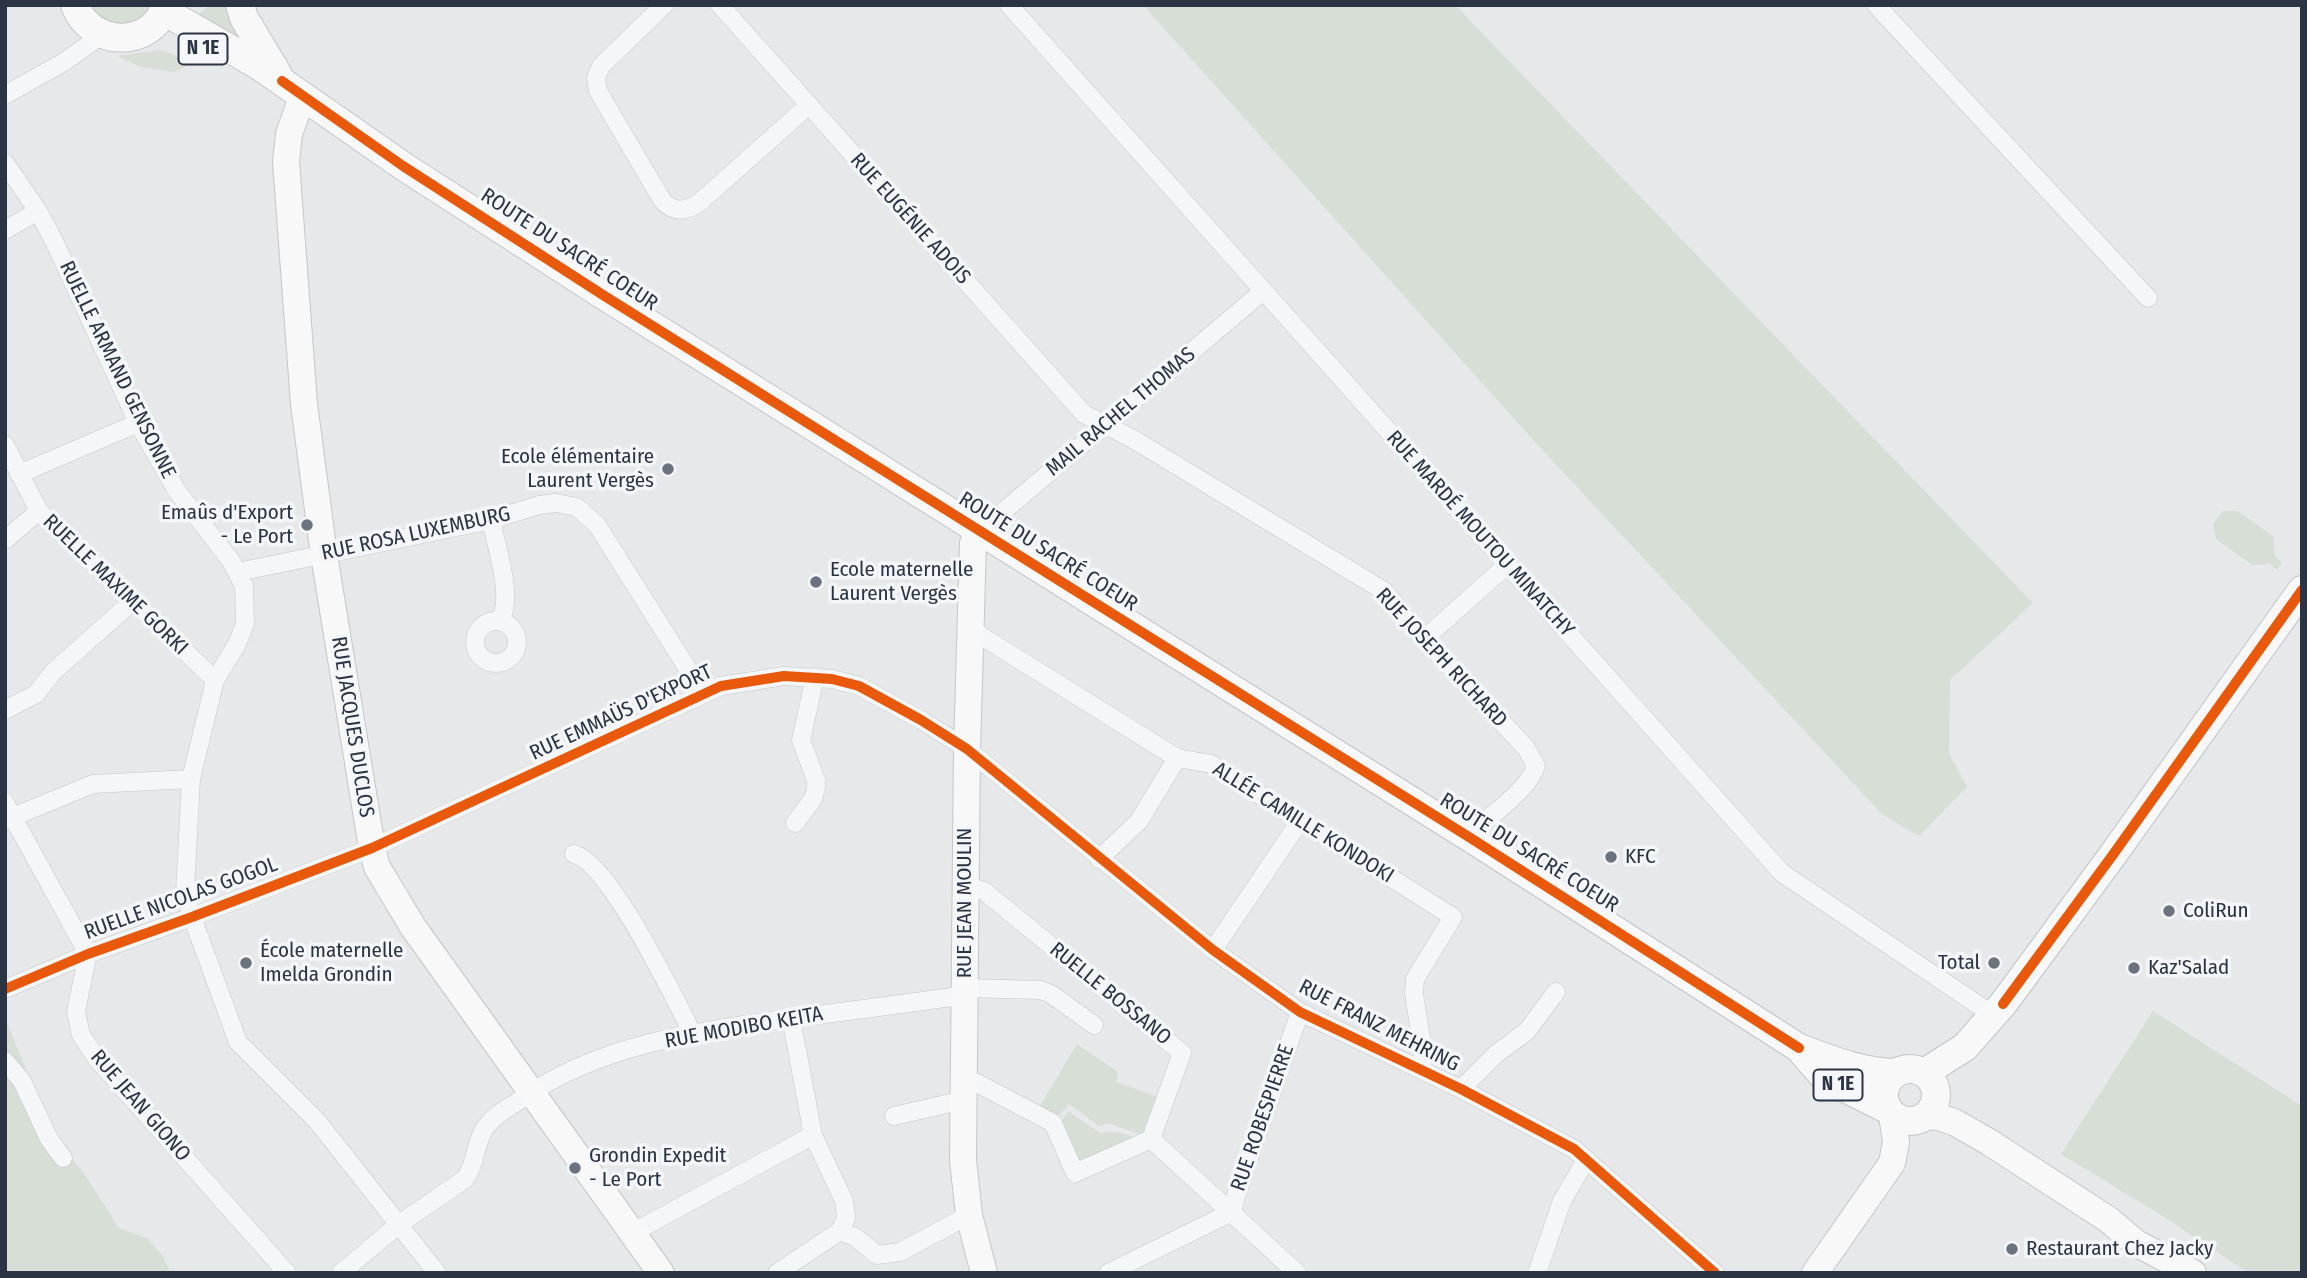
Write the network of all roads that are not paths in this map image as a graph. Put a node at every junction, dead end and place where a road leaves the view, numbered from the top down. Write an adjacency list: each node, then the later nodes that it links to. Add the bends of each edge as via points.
1 (240, 5): 8 (main road, via 255,39)
2 (664, 5): 10 (street, via 601,66 596,78 602,99 666,205 686,210 700,202)
3 (720, 5): 10 (street, RUE EUGÉNIE ADOIS)
4 (1009, 5): 14 (street, RUE MARDÉ MOUTOU MINATCHY)
5 (1876, 5): 15 (street)
6 (160, 15): 7 (main road, via 127,38); 8 (main road, ROUTE DU SACRÉ COEUR / N 1E)
7 (87, 21): 9 (street, via 64,62)
8 (293, 88): 22 (main road, ROUTE DU SACRÉ COEUR / N 1E, via 591,288); 24 (street, RUE JACQUES DUCLOS, via 286,162 304,404)
9 (5, 95)
10 (809, 105): 17 (street, RUE EUGÉNIE ADOIS, via 1084,414)
11 (5, 163): 12 (street, RUELLE ARMAND GENSONNE)
12 (38, 211): 13 (street); 16 (street, RUELLE ARMAND GENSONNE)
13 (5, 230)
14 (1262, 292): 17 (street, MAIL RACHEL THOMAS); 25 (street, RUE MARDÉ MOUTOU MINATCHY)
15 (2148, 298)
16 (138, 423): 19 (street); 26 (street, RUELLE ARMAND GENSONNE, via 177,491)
17 (1104, 425): 22 (street, MAIL RACHEL THOMAS); 31 (street, RUE JOSEPH RICHARD, via 1384,592)
18 (5, 445): 19 (street, RUELLE MAXIME GORKI)
19 (19, 474): 20 (street, RUELLE MAXIME GORKI)
20 (39, 511): 23 (street); 28 (street, RUELLE MAXIME GORKI)
21 (491, 520): 24 (street, RUE ROSA LUXEMBURG); 29 (street, via 506,593); 34 (street, RUE ROSA LUXEMBURG, via 556,503 587,514)
22 (979, 532): 30 (street, RUE JEAN MOULIN, via 973,543); 42 (main road, ROUTE DU SACRÉ COEUR / N 1E)
23 (6, 539)
24 (324, 555): 26 (street, RUE ROSA LUXEMBURG); 43 (street, RUE JACQUES DUCLOS)
25 (1507, 565): 31 (street); 53 (street, RUE MARDÉ MOUTOU MINATCHY, via 1782,873)
26 (238, 572): 33 (street, via 244,586 244,624)
27 (2302, 590): 53 (main road)
28 (134, 601): 33 (street, RUELLE MAXIME GORKI); 35 (street, via 53,672 36,694)
29 (500, 620)
30 (970, 629): 36 (street, RUE JEAN MOULIN); 37 (street, ALLÉE CAMILLE KONDOKI)
31 (1424, 639): 42 (street, RUE JOSEPH RICHARD, via 1526,748 1536,766 1524,786)
32 (815, 677): 34 (street, RUE EMMAÜS D'EXPORT, via 750,680); 36 (street, RUE EMMAÜS D'EXPORT, via 859,686); 41 (street, via 801,740 816,788)
33 (215, 680): 38 (street)
34 (703, 693): 43 (street, RUE EMMAÜS D'EXPORT)
35 (5, 710)
36 (967, 749): 45 (street, RUE FRANZ MEHRING); 46 (street, RUE JEAN MOULIN)
37 (1177, 758): 40 (street, ALLÉE CAMILLE KONDOKI, via 1211,764); 45 (street, via 1139,821)
38 (191, 779): 39 (street, via 93,783); 47 (street, via 185,892)
39 (7, 813): 49 (street)
40 (1300, 821): 48 (street); 59 (street, ALLÉE CAMILLE KONDOKI, via 1453,917 1415,979)
41 (795, 823)
42 (1469, 837): 63 (main road, ROUTE DU SACRÉ COEUR / N 1E, via 1799,1048 1873,1073)
43 (372, 848): 47 (street, RUELLE NICOLAS GOGOL); 61 (street, RUE JACQUES DUCLOS, via 377,867 409,921)
44 (574, 854): 57 (street, via 595,868 642,936)
45 (1099, 859): 48 (street, RUE FRANZ MEHRING)
46 (965, 885): 51 (street, RUE JEAN MOULIN); 66 (street, RUELLE BOSSANO, via 984,891 1182,1053)
47 (192, 917): 49 (street, RUELLE NICOLAS GOGOL); 71 (street, via 238,1042 305,1108)
48 (1213, 950): 54 (street, RUE FRANZ MEHRING)
49 (88, 954): 50 (street, RUELLE NICOLAS GOGOL); 75 (street, RUE JEAN GIONO, via 76,1011 81,1035 97,1059)
50 (5, 989)
51 (965, 992): 55 (street, RUE MODIBO KEITA); 56 (street, RUE MODIBO KEITA, via 1041,990); 62 (street, RUE JEAN MOULIN)
52 (1556, 992): 60 (street, via 1527,1031)
53 (1998, 1010): 63 (main road, via 1975,1057)
54 (1300, 1012): 59 (street, RUE FRANZ MEHRING); 69 (street, RUE ROBESPIERRE)
55 (791, 1018): 57 (street, RUE MODIBO KEITA); 65 (street)
56 (1094, 1025)
57 (691, 1034): 61 (street, RUE MODIBO KEITA, via 580,1065)
58 (5, 1061): 67 (street, via 22,1081)
59 (1422, 1070): 60 (street, RUE FRANZ MEHRING)
60 (1461, 1089): 68 (street, RUE FRANZ MEHRING, via 1574,1149)
61 (531, 1091): 71 (street, RUE MODIBO KEITA, via 491,1120 481,1133 465,1179); 73 (street, RUE JACQUES DUCLOS)
62 (964, 1091): 64 (street); 66 (street, via 977,1083 1053,1123 1075,1173); 70 (street, RUE JEAN MOULIN, via 964,1189)
63 (1914, 1100): 84 (street, via 1906,1151 1892,1163); 85 (street, via 1935,1116 1989,1142 2109,1220 2136,1243)
64 (894, 1116)
65 (813, 1135): 72 (street, via 844,1201 846,1218); 73 (street)
66 (1151, 1139): 69 (street)
67 (63, 1158)
68 (1586, 1160): 82 (street, via 1562,1201); 83 (street, RUE FRANZ MEHRING)
69 (1232, 1212): 80 (street, RUE ROBESPIERRE); 81 (street)
70 (969, 1215): 72 (street, via 900,1252 877,1255); 79 (street, RUE JEAN MOULIN)
71 (398, 1225): 76 (street, RUE MODIBO KEITA); 77 (street)
72 (840, 1231): 74 (street)
73 (632, 1233): 78 (street, RUE JACQUES DUCLOS)
74 (789, 1270)
75 (287, 1273)
76 (341, 1273)
77 (437, 1273)
78 (661, 1273)
79 (984, 1273)
80 (1108, 1273)
81 (1297, 1273)
82 (1537, 1273)
83 (1715, 1273)
84 (1815, 1273)
85 (2193, 1273)

